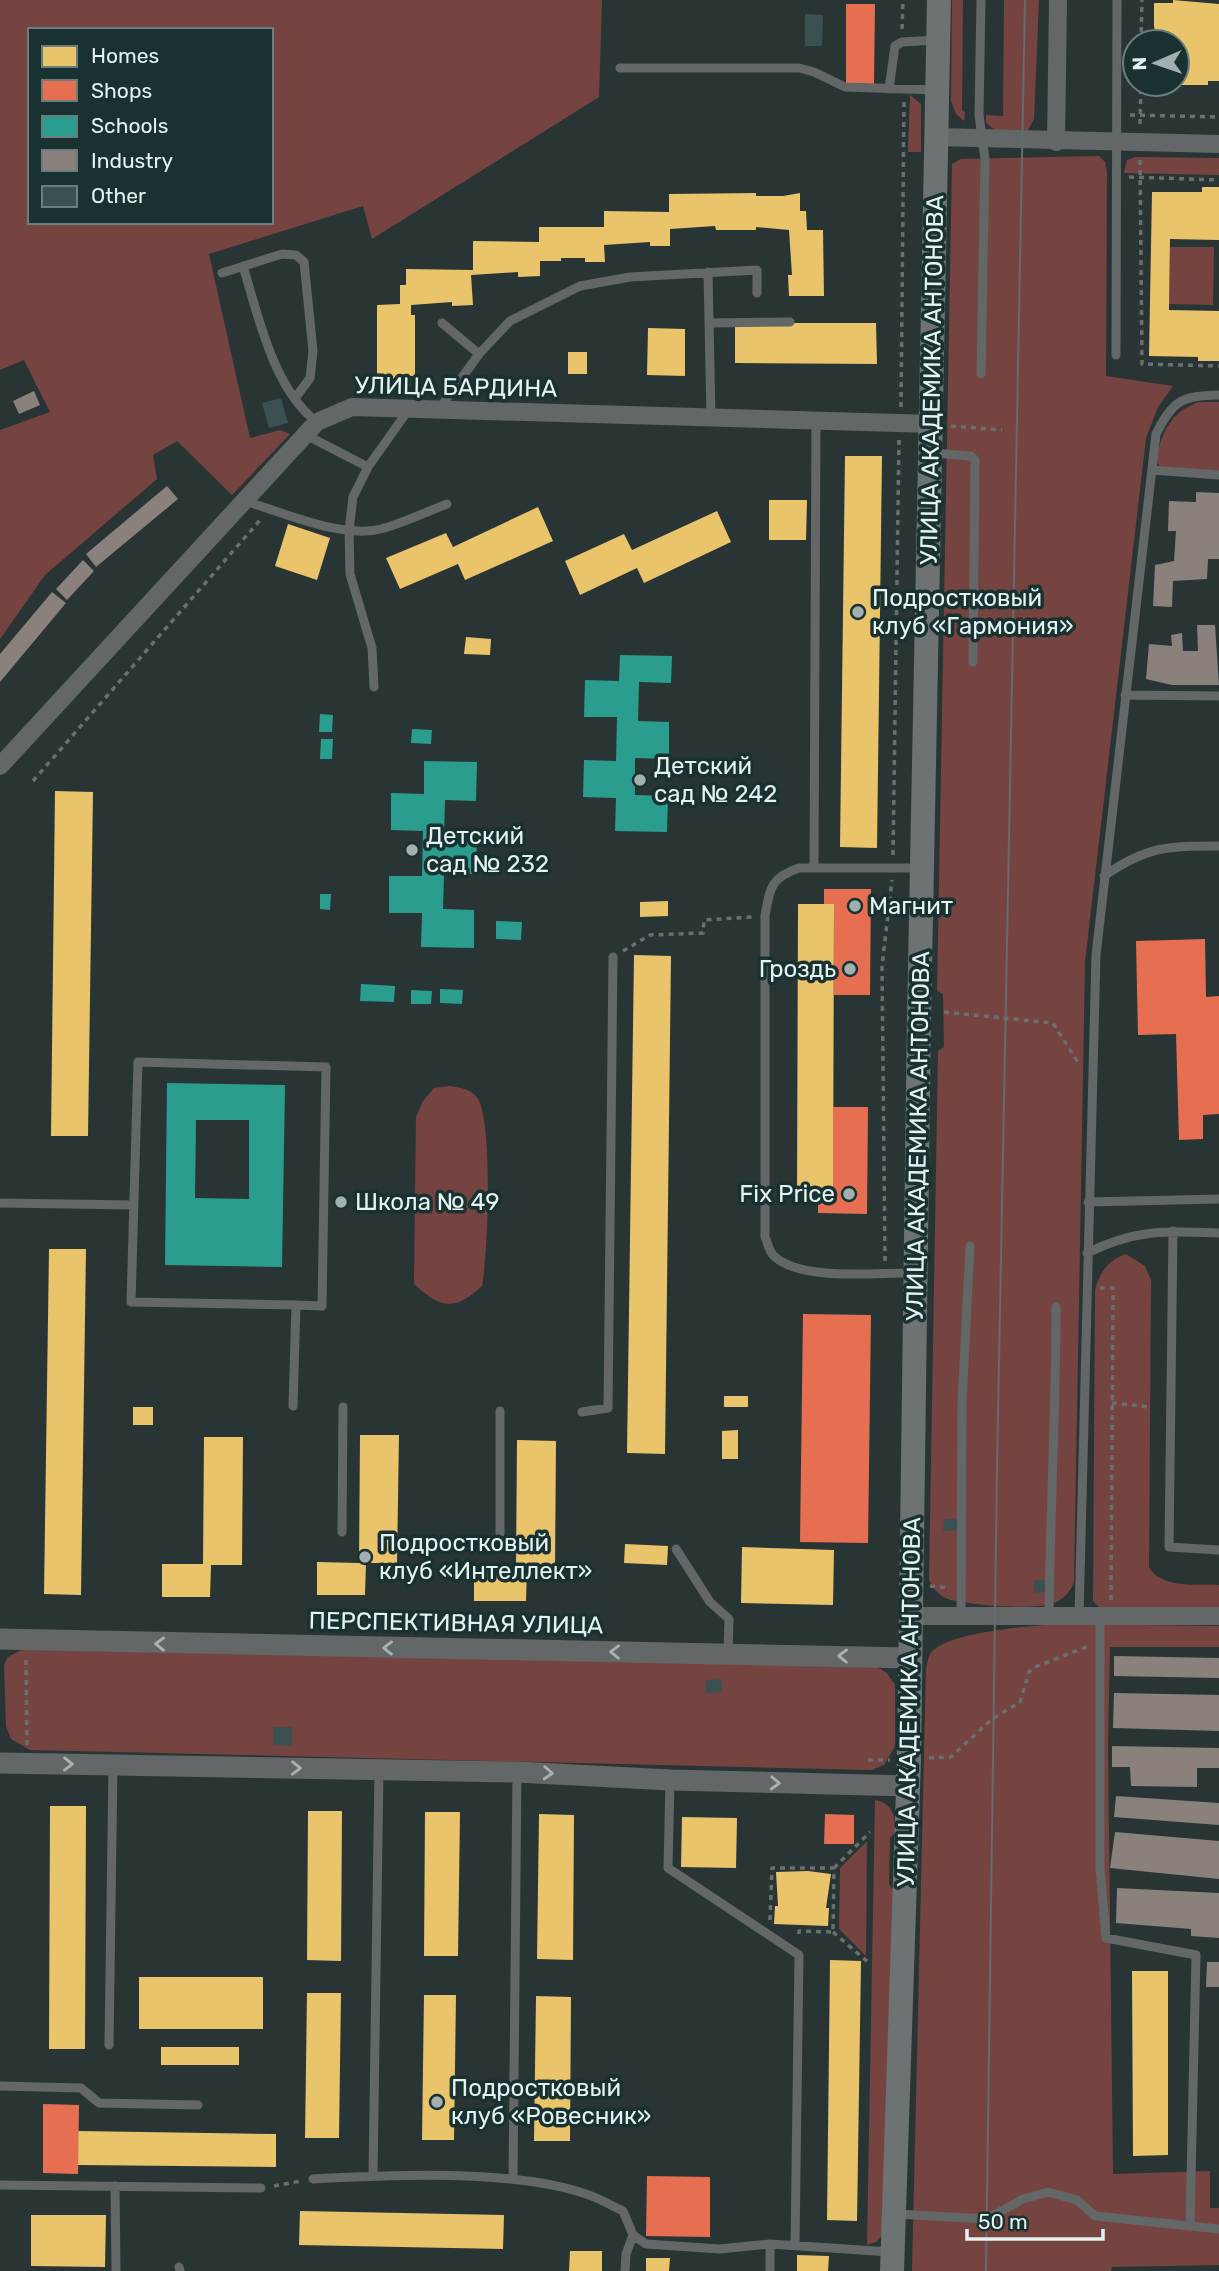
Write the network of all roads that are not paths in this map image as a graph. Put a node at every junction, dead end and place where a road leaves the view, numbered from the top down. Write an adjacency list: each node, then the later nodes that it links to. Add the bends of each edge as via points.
1 (939, 0): 5 (main road, УЛИЦА АКАДЕМИКА АНТОНОВА)
2 (981, 0): 10 (lane, via 979,115)
3 (1058, 0): 11 (street)
4 (1117, 0): 12 (lane)
5 (938, 40): 7 (lane, via 902,42 893,51); 8 (main road, УЛИЦА АКАДЕМИКА АНТОНОВА)
6 (620, 68): 7 (lane, via 799,68 845,88)
7 (889, 89): 8 (lane)
8 (937, 90): 9 (main road, УЛИЦА АКАДЕМИКА АНТОНОВА)
9 (937, 137): 10 (street); 30 (main road, УЛИЦА АКАДЕМИКА АНТОНОВА)
10 (983, 138): 11 (street); 23 (lane)
11 (1056, 142): 12 (street)
12 (1116, 144): 13 (street); 22 (lane)
13 (1219, 144)
14 (243, 266): 16 (lane); 25 (lane, via 276,370); 25 (lane, via 282,254 296,255 304,262 313,351 310,378)
15 (708, 272): 17 (lane, via 757,270); 20 (lane); 21 (lane, via 630,277 580,286 510,321)
16 (222, 273)
17 (757, 293)
18 (790, 322): 20 (lane)
19 (442, 323): 21 (lane)
20 (709, 323): 28 (lane)
21 (479, 354): 27 (lane)
22 (1116, 355)
23 (981, 374)
24 (1219, 395): 34 (lane, via 1180,400 1167,411 1156,434)
25 (296, 397): 31 (lane)
26 (410, 408): 27 (street, УЛИЦА БАРДИНА); 31 (street, УЛИЦА БАРДИНА, via 352,407); 33 (lane)
27 (440, 408): 28 (street, УЛИЦА БАРДИНА)
28 (711, 418): 29 (street, УЛИЦА БАРДИНА)
29 (816, 420): 30 (street, УЛИЦА БАРДИНА); 45 (lane)
30 (940, 425): 32 (main road, УЛИЦА АКАДЕМИКА АНТОНОВА)
31 (311, 428): 33 (lane); 36 (street, УЛИЦА БАРДИНА)
32 (930, 453): 39 (lane, via 961,454 975,460); 46 (main road, УЛИЦА АКАДЕМИКА АНТОНОВА)
33 (368, 467): 38 (lane, via 353,497)
34 (1152, 470): 35 (lane); 41 (lane)
35 (1219, 475)
36 (244, 501): 38 (lane); 43 (street, УЛИЦА БАРДИНА)
37 (447, 503): 38 (lane, via 380,529)
38 (349, 530): 40 (lane, via 350,575 372,648)
39 (973, 662)
40 (374, 687)
41 (1125, 695): 42 (lane); 47 (lane)
42 (1219, 696)
43 (2, 763)
44 (1219, 846): 47 (lane, via 1170,846 1133,855)
45 (814, 867): 46 (lane); 57 (lane, via 783,874 771,886 765,916 765,1237 772,1255 790,1268)
46 (923, 868): 57 (main road, УЛИЦА АКАДЕМИКА АНТОНОВА)
47 (1104, 876): 50 (lane, via 1096,955)
48 (612, 957): 63 (lane, via 608,1408)
49 (1219, 1199): 50 (lane)
50 (1088, 1202): 56 (lane)
51 (0, 1203): 52 (lane)
52 (134, 1205): 58 (lane, via 131,1302); 58 (lane, via 138,1062 326,1067 322,1306)
53 (1173, 1231): 54 (lane); 56 (lane, via 1139,1233); 67 (lane, via 1169,1547)
54 (1219, 1233)
55 (970, 1246): 68 (lane, via 962,1403)
56 (1087, 1253): 71 (lane)
57 (915, 1273): 69 (main road, УЛИЦА АКАДЕМИКА АНТОНОВА)
58 (296, 1305): 60 (lane)
59 (1056, 1307): 70 (lane)
60 (293, 1406)
61 (343, 1407): 64 (lane)
62 (500, 1411): 65 (lane)
63 (582, 1412)
64 (342, 1532)
65 (500, 1539)
66 (676, 1549): 75 (lane, via 709,1602 729,1619)
67 (1219, 1550)
68 (961, 1615): 69 (street); 70 (street)
69 (911, 1616): 76 (main road, УЛИЦА АКАДЕМИКА АНТОНОВА)
70 (1049, 1616): 71 (street)
71 (1079, 1616): 73 (street)
72 (1219, 1616): 73 (street)
73 (1100, 1617): 93 (lane, via 1100,1868 1106,1938 1196,1955)
74 (0, 1639): 75 (street, ПЕРСПЕКТИВНАЯ УЛИЦА, one-way to 74)
75 (728, 1654): 76 (street, ПЕРСПЕКТИВНАЯ УЛИЦА, one-way to 75)
76 (911, 1658): 82 (main road, УЛИЦА АКАДЕМИКА АНТОНОВА)
77 (0, 1763): 78 (street, one-way to 78)
78 (113, 1765): 79 (street, one-way to 79); 83 (lane)
79 (379, 1769): 80 (street); 86 (lane)
80 (517, 1772): 81 (street, one-way to 81); 88 (lane)
81 (670, 1780): 82 (street, one-way to 82); 97 (lane, via 668,1868 799,1955)
82 (908, 1786): 92 (main road, УЛИЦА АКАДЕМИКА АНТОНОВА)
83 (109, 2045)
84 (0, 2086): 85 (lane, via 80,2088 99,2103)
85 (198, 2105)
86 (373, 2176): 87 (lane); 88 (lane)
87 (313, 2179)
88 (513, 2179): 95 (lane, via 583,2193 623,2211)
89 (0, 2185): 90 (lane)
90 (115, 2186): 91 (lane); 99 (lane)
91 (261, 2188)
92 (894, 2214): 93 (lane, via 987,2219 1023,2199 1048,2192 1077,2200 1095,2216); 98 (main road, УЛИЦА АКАДЕМИКА АНТОНОВА)
93 (1190, 2225): 94 (lane)
94 (1219, 2230)
95 (633, 2235): 96 (lane, via 646,2244 658,2245 720,2249); 100 (lane)
96 (770, 2244): 97 (lane); 101 (lane)
97 (795, 2245): 98 (lane)
98 (892, 2261)
99 (116, 2271)
100 (625, 2271)
101 (769, 2271)

